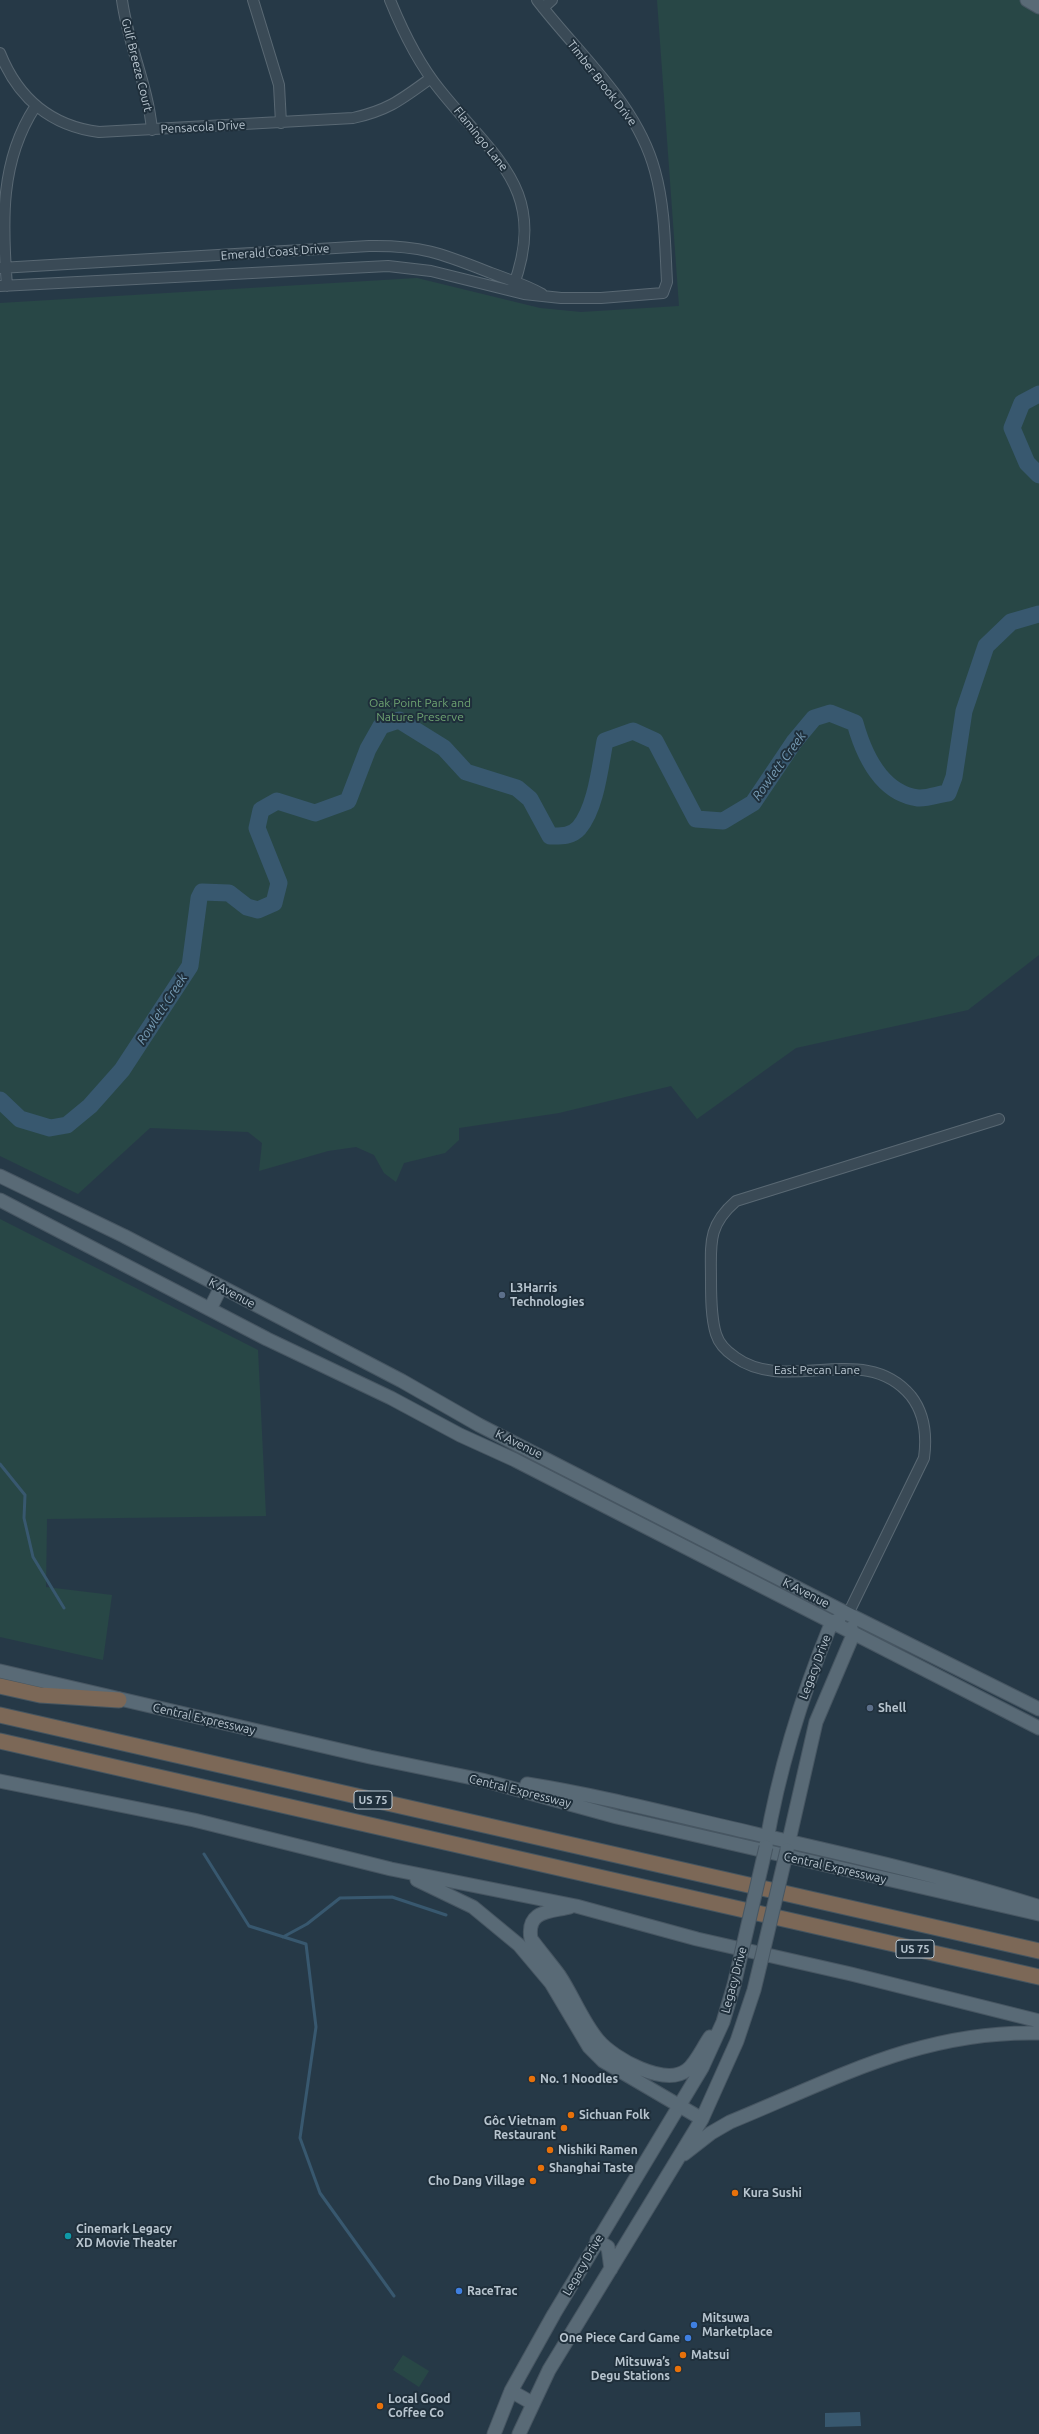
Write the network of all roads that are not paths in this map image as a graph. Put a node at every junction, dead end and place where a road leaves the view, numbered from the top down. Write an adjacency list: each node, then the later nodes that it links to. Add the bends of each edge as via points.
1 (122, 0): 12 (street, Gulf Breeze Court, via 127,28 148,99)
2 (253, 0): 11 (street, via 279,85)
3 (390, 0): 9 (street, Flamingo Lane, via 403,31)
4 (552, 0): 6 (street)
5 (1028, 0): 7 (main road)
6 (540, 4): 18 (street, Timber Brook Drive, via 624,107 647,146 662,205 668,282)
7 (1039, 7)
8 (0, 53): 10 (street, Pensacola Drive, via 14,82)
9 (431, 78): 11 (street, Pensacola Drive, via 399,102 369,115); 15 (street, Flamingo Lane, via 497,157 518,191 524,211 526,238)
10 (36, 107): 12 (street, Pensacola Drive, via 58,121 88,131); 13 (street, via 17,132 8,151 2,175)
11 (281, 123): 12 (street, Pensacola Drive)
12 (152, 130)
13 (1, 205): 14 (street)
14 (3, 268): 15 (street, Emerald Coast Drive, via 393,246 437,252); 16 (street)
15 (516, 281): 17 (street, Flamingo Lane); 19 (street, Emerald Coast Drive)
16 (3, 286): 17 (street, Emerald Coast Drive, via 383,266 431,271)
17 (512, 291): 19 (street, Emerald Coast Drive)
18 (665, 291): 19 (street, Emerald Coast Drive, via 659,294 590,298)
19 (542, 294)
20 (999, 1119): 29 (street, East Pecan Lane, via 736,1201 721,1214 713,1229 713,1321 716,1335 728,1352 748,1366 781,1372 840,1368 881,1373 906,1390 918,1404 923,1417 926,1443 924,1458)
21 (0, 1176): 23 (main road, K Avenue, via 124,1236)
22 (0, 1200): 24 (main road, K Avenue)
23 (221, 1287): 24 (main road); 25 (main road, K Avenue)
24 (210, 1309): 26 (main road, K Avenue)
25 (385, 1372): 26 (main road); 27 (main road, K Avenue, via 479,1425)
26 (376, 1391): 28 (main road, K Avenue, via 460,1435)
27 (521, 1445): 28 (main road); 29 (main road, K Avenue)
28 (515, 1460): 30 (main road, K Avenue)
29 (848, 1614): 30 (main road, Legacy Drive); 31 (main road); 33 (main road, K Avenue)
30 (831, 1624): 31 (main road, K Avenue); 39 (main road, Legacy Drive)
31 (853, 1635): 35 (main road, K Avenue); 40 (main road, Legacy Drive)
32 (0, 1671): 36 (main road, Central Expressway)
33 (981, 1681): 35 (main road); 37 (main road, K Avenue)
34 (0, 1686): 36 (highway, via 40,1695)
35 (972, 1695): 41 (main road, K Avenue)
36 (119, 1700): 43 (main road, Central Expressway)
37 (1039, 1709)
38 (0, 1715): 51 (highway, US 75)
39 (797, 1716): 40 (main road); 45 (main road, Legacy Drive)
40 (816, 1722): 46 (main road, Legacy Drive)
41 (1039, 1728)
42 (0, 1741): 52 (highway, US 75)
43 (438, 1771): 45 (main road, via 574,1792); 50 (main road, Central Expressway, via 617,1817)
44 (0, 1781): 47 (main road, via 194,1820)
45 (767, 1842): 46 (main road); 54 (main road, Legacy Drive, bridge)
46 (788, 1845): 49 (main road, via 939,1876); 57 (main road, Legacy Drive, bridge, via 754,1990 737,2041)
47 (391, 1869): 48 (main road); 56 (main road, via 452,1896 489,1919 536,1964 563,2002 588,2046 603,2061)
48 (576, 1906): 53 (main road, via 697,1939); 54 (main road, via 542,1912 531,1923 531,1939 559,1975 599,2041 651,2074 675,2075 688,2070)
49 (1039, 1906)
50 (1039, 1914)
51 (1039, 1951)
52 (1039, 1977)
53 (1039, 2021)
54 (723, 2022): 56 (main road, Legacy Drive, via 702,2068)
55 (1039, 2033): 58 (main road, via 974,2036 936,2042 887,2057 730,2122 711,2132)
56 (680, 2106): 57 (main road); 59 (main road, Legacy Drive)
57 (702, 2119): 58 (main road, Legacy Drive)
58 (676, 2160): 60 (main road, Legacy Drive)
59 (597, 2240): 60 (main road, via 608,2247); 61 (main road, Legacy Drive)
60 (611, 2269): 62 (main road, Legacy Drive, via 549,2370)
61 (511, 2391): 62 (main road); 63 (main road, Legacy Drive)
62 (532, 2403): 64 (main road, Legacy Drive)
63 (494, 2434)
64 (519, 2434)

